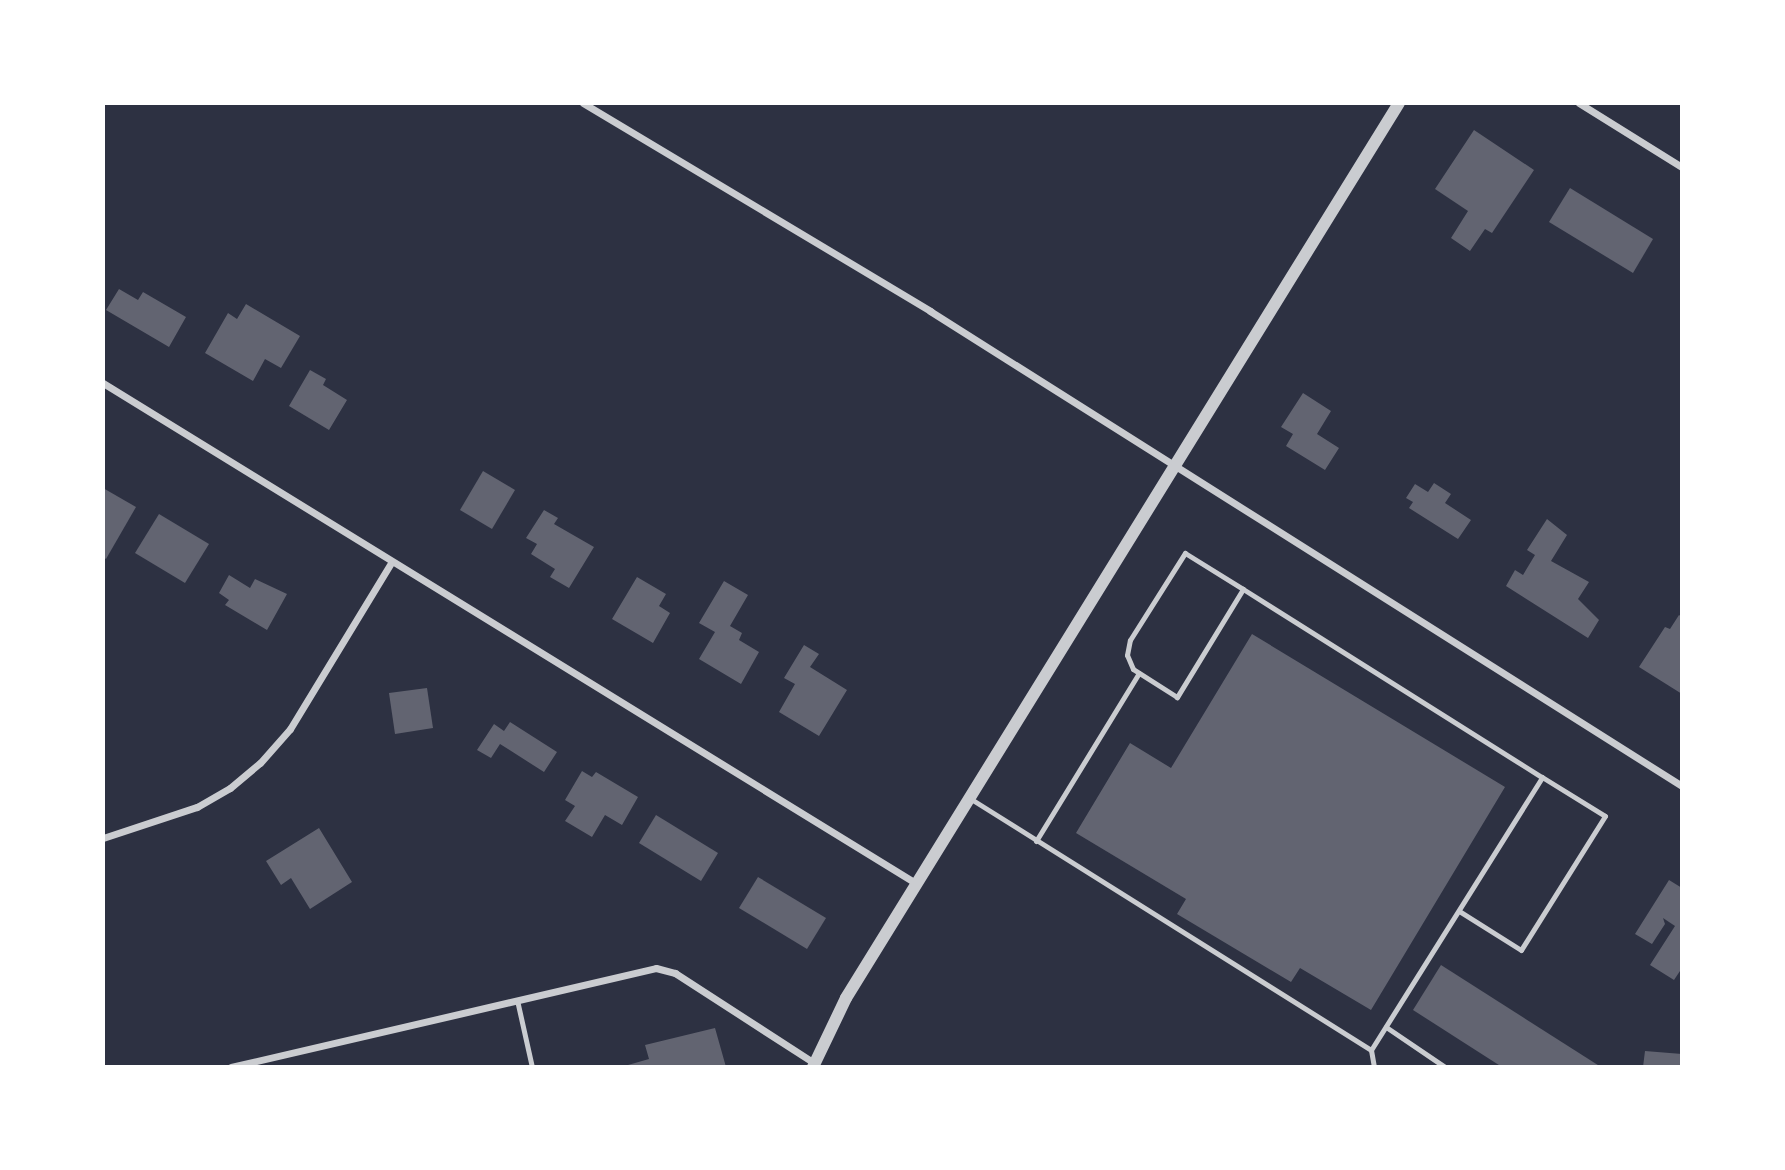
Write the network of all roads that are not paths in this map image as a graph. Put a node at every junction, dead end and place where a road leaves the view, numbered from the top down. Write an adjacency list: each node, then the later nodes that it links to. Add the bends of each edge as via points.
1 (583, 103): 6 (street, via 930,311)
2 (1399, 103): 6 (street)
3 (1579, 103): 4 (street)
4 (1682, 167)
5 (103, 383): 7 (street)
6 (1171, 467): 11 (street); 12 (street)
7 (391, 562): 13 (street, via 290,729 260,763 197,807); 15 (street)
8 (1243, 589): 9 (lane, via 1177,697); 9 (lane, via 1185,553 1130,640 1127,655); 10 (lane)
9 (1139, 673): 14 (lane)
10 (1542, 777): 16 (lane); 16 (lane, via 1605,816 1521,950)
11 (1682, 786)
12 (970, 799): 14 (lane); 15 (street)
13 (103, 838)
14 (1036, 841): 19 (lane)
15 (917, 884): 20 (street, via 846,998)
16 (1458, 911): 18 (lane)
17 (517, 1000): 20 (street, via 656,968 675,973); 21 (street); 22 (lane)
18 (1386, 1027): 19 (lane); 24 (lane)
19 (1371, 1051): 23 (lane)
20 (813, 1065)
21 (231, 1067)
22 (533, 1067)
23 (1374, 1067)
24 (1445, 1067)

